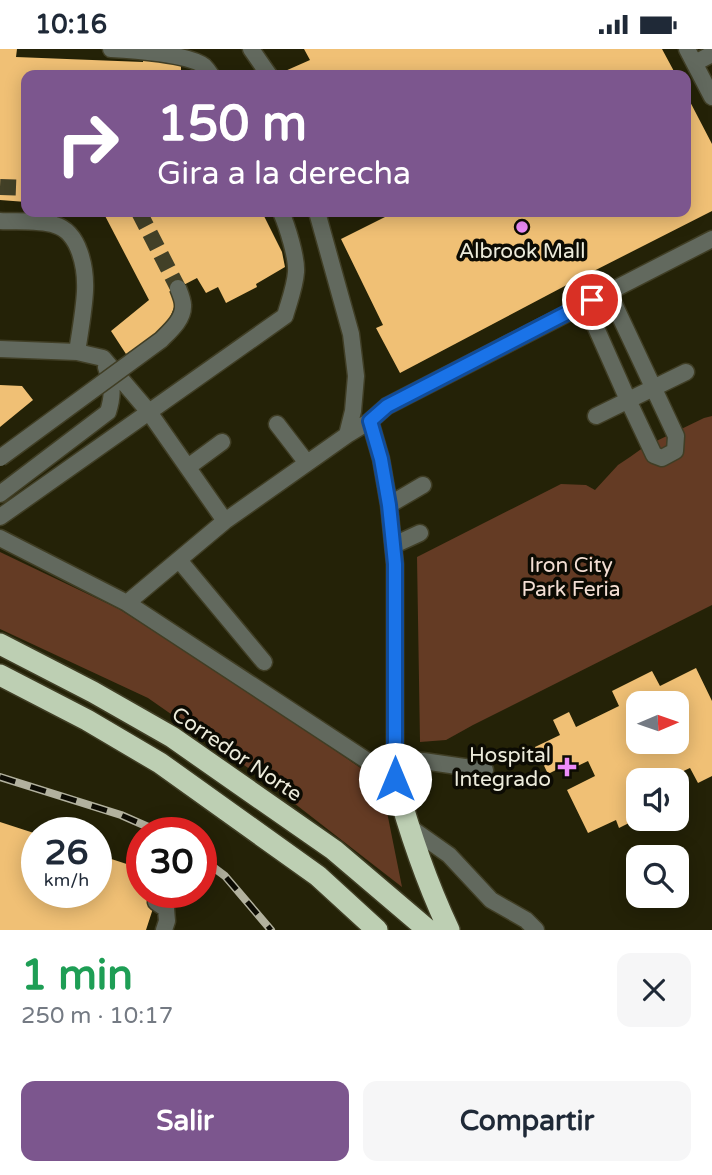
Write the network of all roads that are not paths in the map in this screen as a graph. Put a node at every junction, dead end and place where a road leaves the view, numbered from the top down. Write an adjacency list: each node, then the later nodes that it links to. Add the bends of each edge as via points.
1 (111, 49): 5 (street, via 181,58)
2 (251, 49): 6 (street)
3 (712, 54): 4 (street)
4 (691, 56): 7 (street)
5 (207, 70)
6 (266, 70)
7 (712, 97)
8 (283, 217): 21 (street, via 297,270 285,316)
9 (318, 217): 25 (street, via 351,334 356,376)
10 (0, 221): 16 (street, via 56,225 75,241 85,280)
11 (712, 239): 13 (street)
12 (178, 288): 27 (street, bridge, via 182,315 161,340)
13 (608, 291): 14 (street); 19 (street)
14 (585, 303): 20 (street); 23 (street, via 387,406)
15 (0, 349): 16 (street)
16 (77, 352): 17 (street)
17 (103, 358): 21 (street); 31 (street, via 113,389 108,412)
18 (686, 372): 19 (street)
19 (653, 388): 20 (street); 20 (street, via 676,436 676,451 662,458 654,455)
20 (628, 400): 22 (street)
21 (149, 412): 29 (street); 33 (street)
22 (596, 416)
23 (370, 421): 25 (street); 32 (street)
24 (277, 425): 28 (street)
25 (347, 435): 28 (street)
26 (222, 442): 29 (street)
27 (0, 458)
28 (307, 463): 34 (street)
29 (188, 467): 34 (street)
30 (423, 485): 32 (street)
31 (0, 494)
32 (389, 505): 37 (street)
33 (0, 517)
34 (225, 521): 38 (street)
35 (420, 533): 37 (street)
36 (0, 538): 39 (street)
37 (394, 545): 43 (street)
38 (178, 560): 39 (street); 41 (street)
39 (127, 603): 43 (street)
40 (0, 644): 49 (highway, Corredor Norte, via 172,737 334,850)
41 (264, 662)
42 (0, 675): 48 (highway, via 160,763 318,876)
43 (395, 769): 44 (street); 45 (highway)
44 (485, 770)
45 (408, 826): 50 (highway); 51 (street, via 449,855 491,900)
46 (165, 908): 47 (street)
47 (164, 930)
48 (377, 930)
49 (428, 930)
50 (449, 930)
51 (536, 930)

